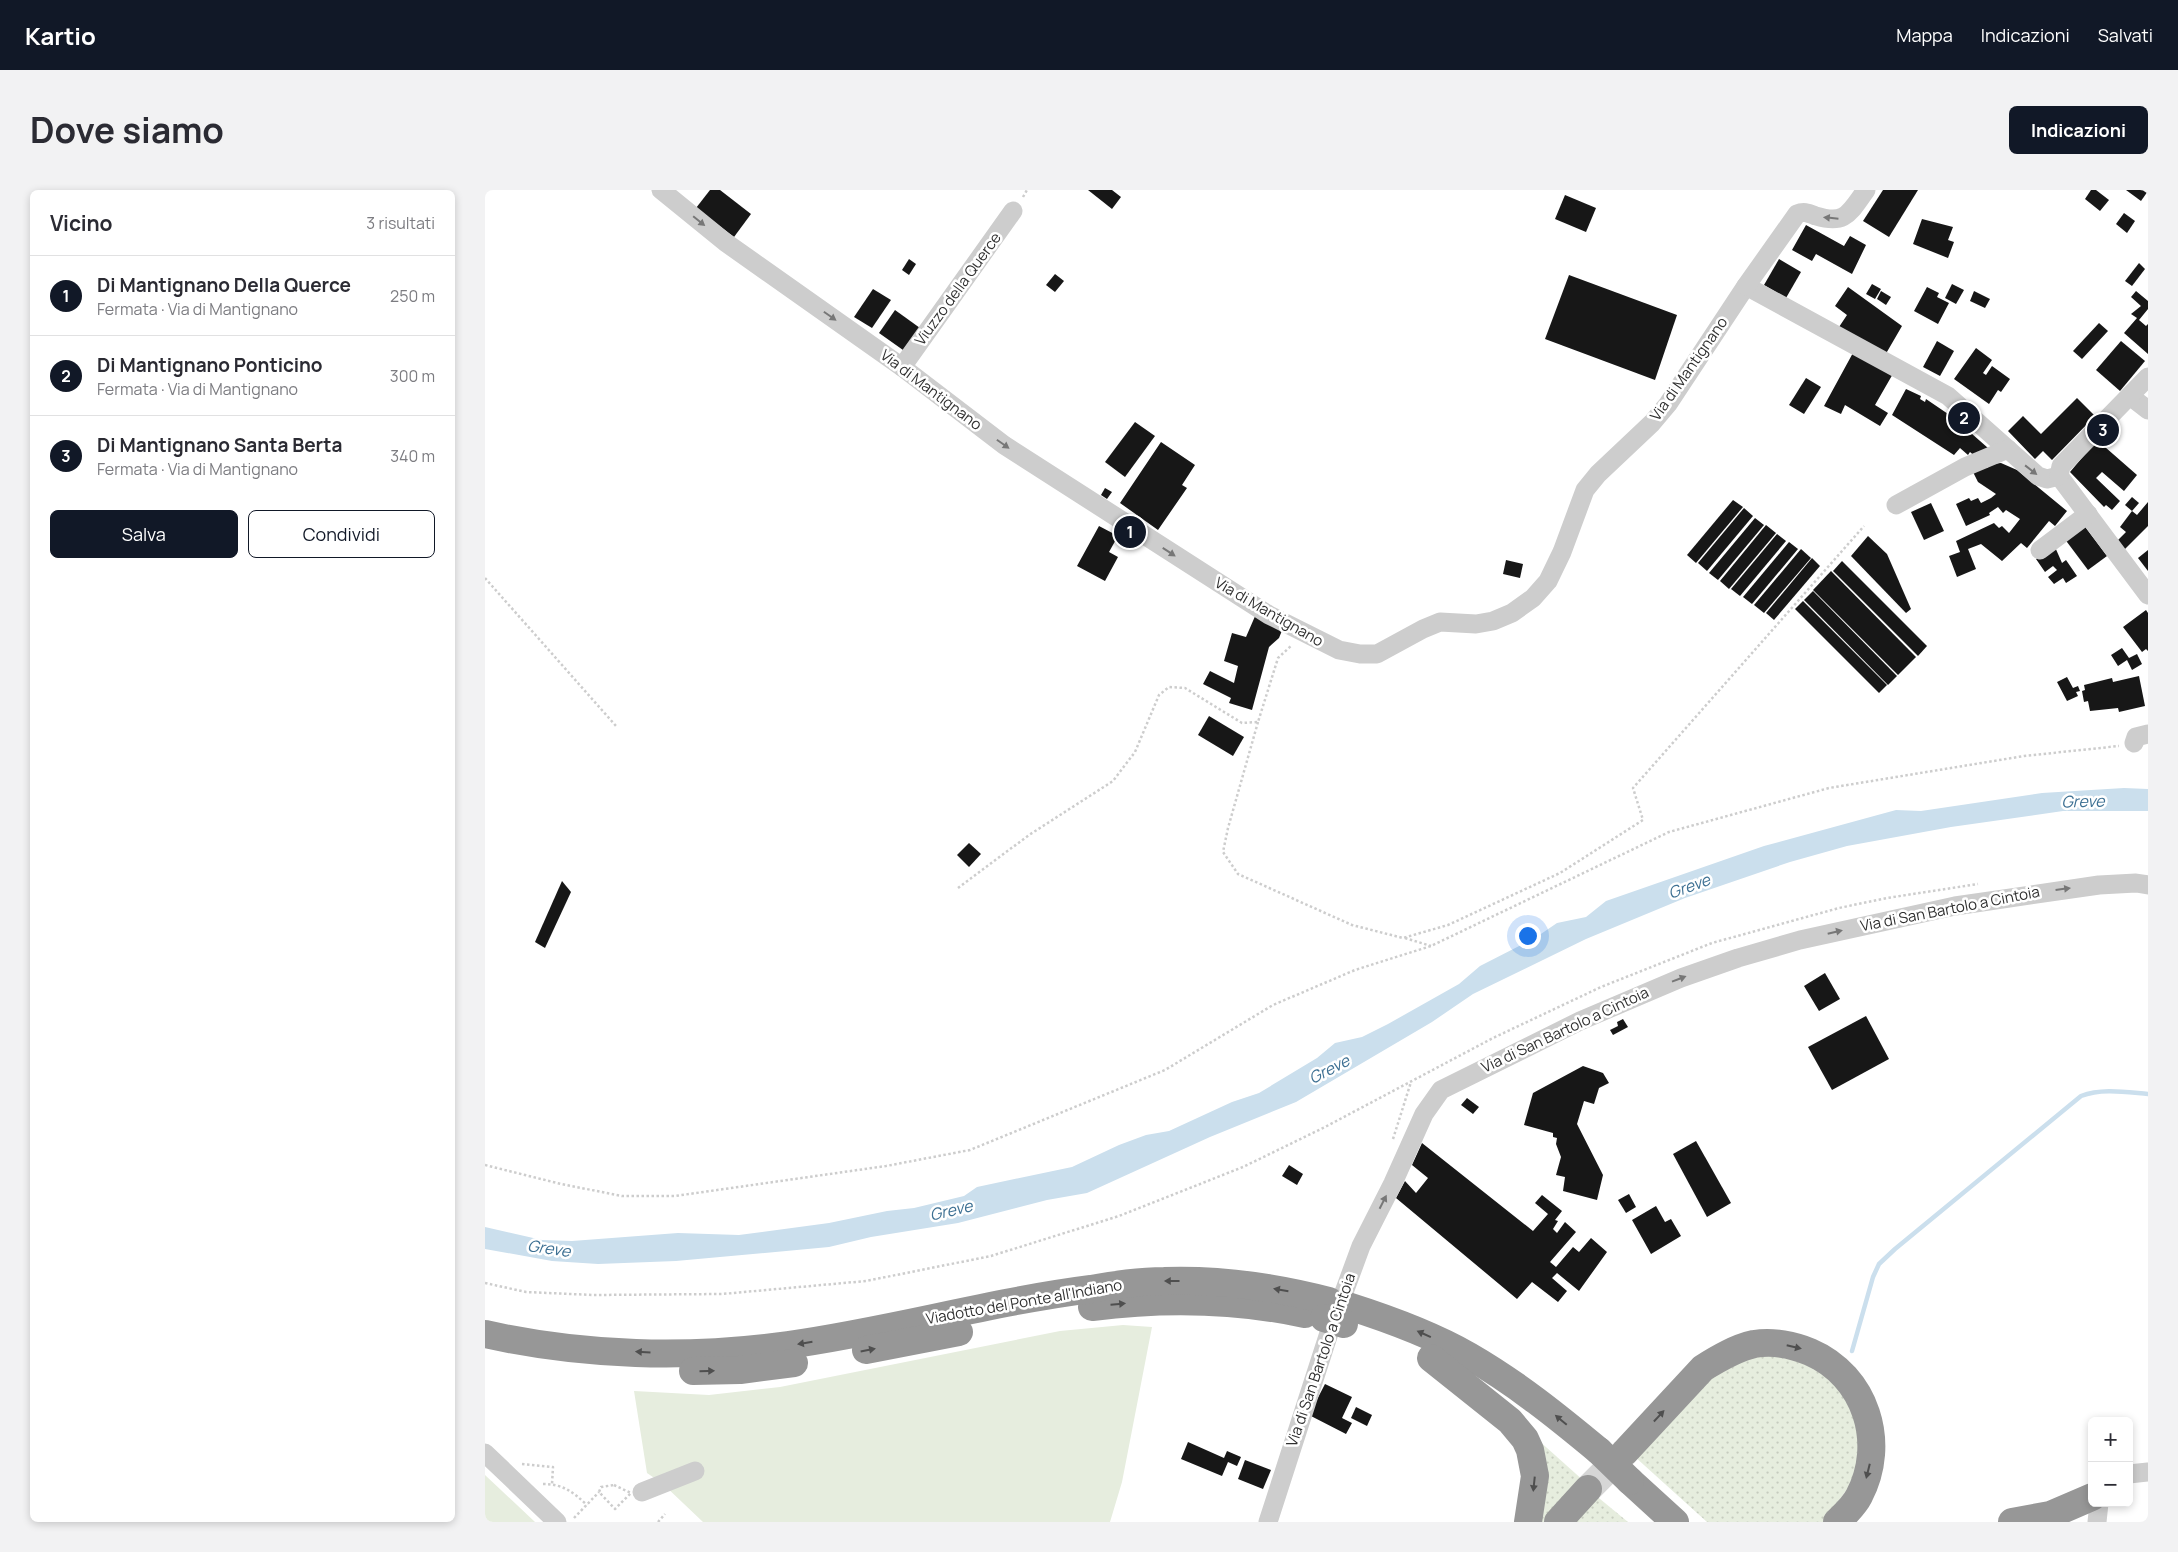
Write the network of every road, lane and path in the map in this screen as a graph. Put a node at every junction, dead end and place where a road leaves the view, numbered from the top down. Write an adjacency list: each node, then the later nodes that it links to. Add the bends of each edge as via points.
1 (661, 190): 5 (street, Via di Mantignano, one-way to 5, via 725,242)
2 (1865, 190): 4 (street, Via di Mantignano, one-way to 4, via 1842,219 1834,220 1803,211 1797,214)
3 (1013, 212): 5 (street, Viuzzo della Querce)
4 (1746, 286): 9 (street, via 1932,386 1961,406); 17 (street, Via di Mantignano, via 1669,404 1585,490 1562,552 1548,581 1533,598 1512,614 1493,621 1476,624 1440,622 1423,628 1377,654 1339,650)
5 (902, 367): 17 (street, Via di Mantignano, one-way to 17, via 1004,445 1238,596)
6 (2148, 377): 7 (street)
7 (2130, 396): 8 (street); 10 (street, via 2061,466)
8 (2148, 410)
9 (2008, 449): 10 (street, one-way to 10, via 2038,476); 11 (street, via 1965,467)
10 (2059, 476): 12 (street)
11 (1896, 505)
12 (2088, 514): 14 (street); 16 (street)
13 (1864, 526): 24 (path, via 1633,788 1643,820 1560,873 1448,925)
14 (2040, 550)
15 (485, 578): 19 (path)
16 (2148, 595)
17 (1313, 639): 18 (path, via 1289,647 1278,658)
18 (1258, 722): 23 (path, via 1242,723 1185,688 1169,687 1159,695 1135,752 1113,781 1029,835); 24 (path, via 1223,852 1229,863 1239,874 1352,925)
19 (616, 726)
20 (2134, 741): 25 (path, via 1829,788 1669,832)
21 (1980, 884): 26 (path, via 1863,903 1712,943 1601,987 1493,1038)
22 (2148, 885): 30 (street, Via di San Bartolo a Cintoia, one-way to 22, via 1361,1246 1424,1114 1435,1096 1451,1084 1628,999 1747,955 1955,906 2099,885 2136,882)
23 (958, 888)
24 (1403, 938): 25 (path)
25 (1431, 946): 28 (path, via 1355,970 1273,1005 1165,1070 971,1150 886,1166 675,1196 622,1196)
26 (1411, 1082): 27 (path); 29 (path, via 1243,1167 1119,1216 991,1256 866,1281 722,1294 526,1292)
27 (1399, 1119)
28 (485, 1165)
29 (485, 1283)
30 (1335, 1316): 31 (highway, Viadotto del Ponte all'Indiano, one-way to 31, via 1260,1286 1161,1281 1059,1293 787,1345 688,1353 587,1349); 32 (highway, Viadotto del Ponte all'Indiano, one-way to 30, via 566,1366 723,1371 778,1366 1114,1304 1213,1301); 33 (highway, Viadotto del Ponte all'Indiano); 37 (highway, Viadotto del Ponte all'Indiano, one-way to 30, via 1553,1413 1469,1356 1395,1322); 55 (street, Via di San Bartolo a Cintoia)
31 (485, 1334)
32 (485, 1353)
33 (1431, 1358): 37 (highway, Viadotto del Ponte all'Indiano, via 1495,1394); 51 (highway, one-way to 51, via 1510,1421 1525,1439 1535,1476)
34 (1625, 1452): 58 (highway, one-way to 58, via 1703,1368 1719,1358 1754,1344 1800,1348 1820,1356 1842,1373 1862,1402 1871,1430 1871,1456 1864,1485 1853,1505)
35 (485, 1453): 52 (street)
36 (519, 1464): 41 (path, via 553,1467)
37 (1592, 1469): 50 (highway, Viadotto del Ponte all'Indiano, bridge, via 1624,1486); 56 (highway)
38 (695, 1471): 44 (street)
39 (2148, 1472): 40 (street)
40 (2133, 1474)
41 (552, 1484): 42 (path, via 543,1484); 46 (path, via 571,1490)
42 (540, 1488)
43 (599, 1492): 43 (path, via 615,1508 631,1493 613,1485 601,1487); 46 (path)
44 (643, 1492)
45 (2088, 1499): 49 (highway)
46 (587, 1505): 53 (path)
47 (2099, 1507): 61 (street)
48 (665, 1514): 54 (path)
49 (2050, 1515): 59 (highway); 60 (highway)
50 (1660, 1516): 57 (highway, Viadotto del Ponte all'Indiano)
51 (1527, 1519)
52 (557, 1522)
53 (572, 1522)
54 (658, 1522)
55 (1268, 1522)
56 (1558, 1522)
57 (1686, 1522)
58 (1837, 1522)
59 (2012, 1522)
60 (2087, 1522)
61 (2097, 1522)

